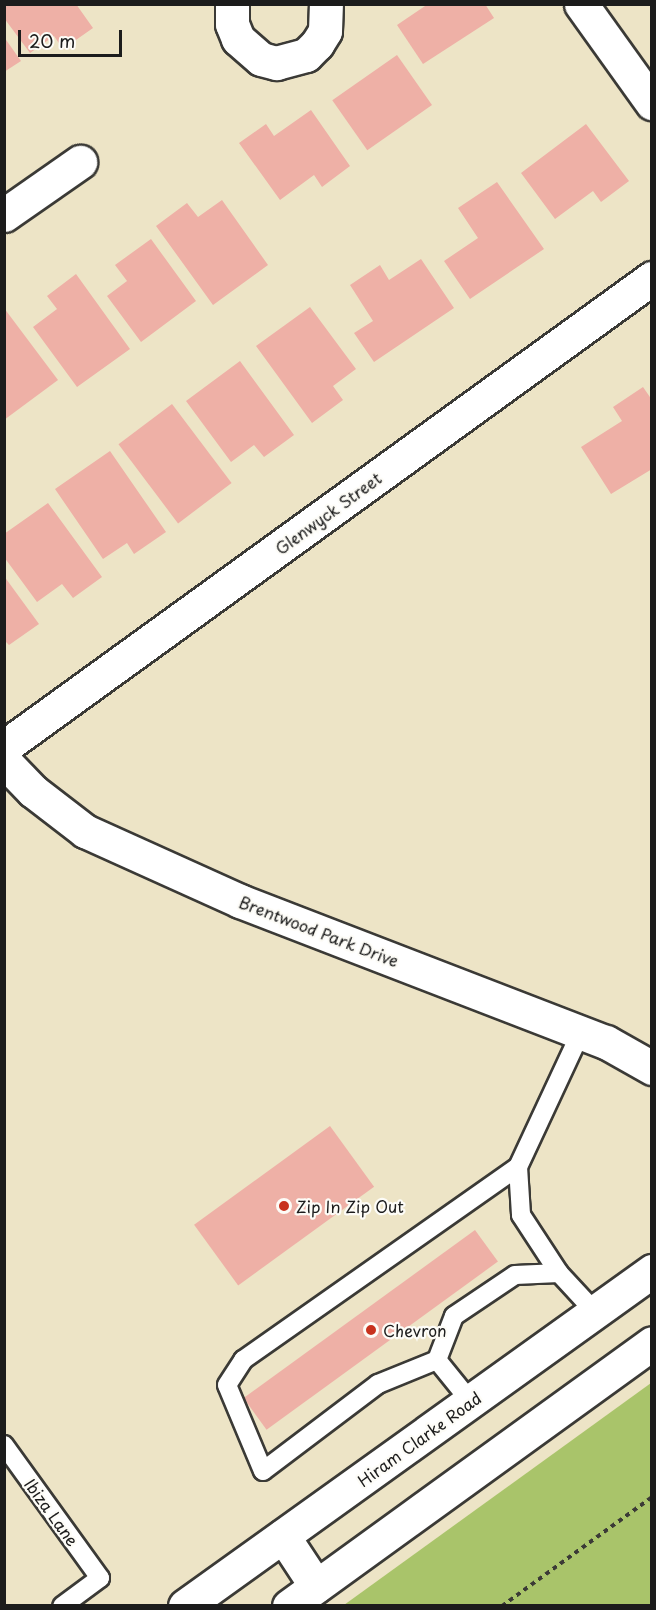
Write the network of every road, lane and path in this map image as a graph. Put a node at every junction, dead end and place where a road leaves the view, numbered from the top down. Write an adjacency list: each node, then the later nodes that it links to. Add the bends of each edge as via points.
1 (232, 4): 2 (street, via 232,24 238,39 261,59 276,63 306,55 317,44 325,31)
2 (327, 4)
3 (581, 4): 4 (street)
4 (651, 103)
5 (81, 162): 6 (street)
6 (4, 215)
7 (651, 278): 8 (street, Glenwyck Street)
8 (4, 747)
9 (4, 761): 10 (street, Brentwood Park Drive, via 33,791 96,836 240,901)
10 (581, 1032): 11 (street, Brentwood Park Drive); 12 (lane)
11 (651, 1068)
12 (518, 1167): 14 (lane, via 521,1215); 17 (lane, via 243,1360 226,1385 263,1471 378,1384)
13 (651, 1271): 15 (street, Hiram Clarke Road)
14 (560, 1273): 15 (lane); 17 (lane, via 515,1275 454,1316)
15 (595, 1312): 18 (street, Hiram Clarke Road)
16 (651, 1343): 22 (street)
17 (437, 1360): 18 (lane)
18 (471, 1402): 21 (street, Hiram Clarke Road)
19 (4, 1445): 23 (lane, Ibiza Lane, via 100,1578)
20 (651, 1497): 26 (path)
21 (284, 1536): 22 (street); 24 (street, Hiram Clarke Road)
22 (316, 1586): 25 (street)
23 (62, 1605)
24 (185, 1605)
25 (289, 1605)
26 (502, 1605)

